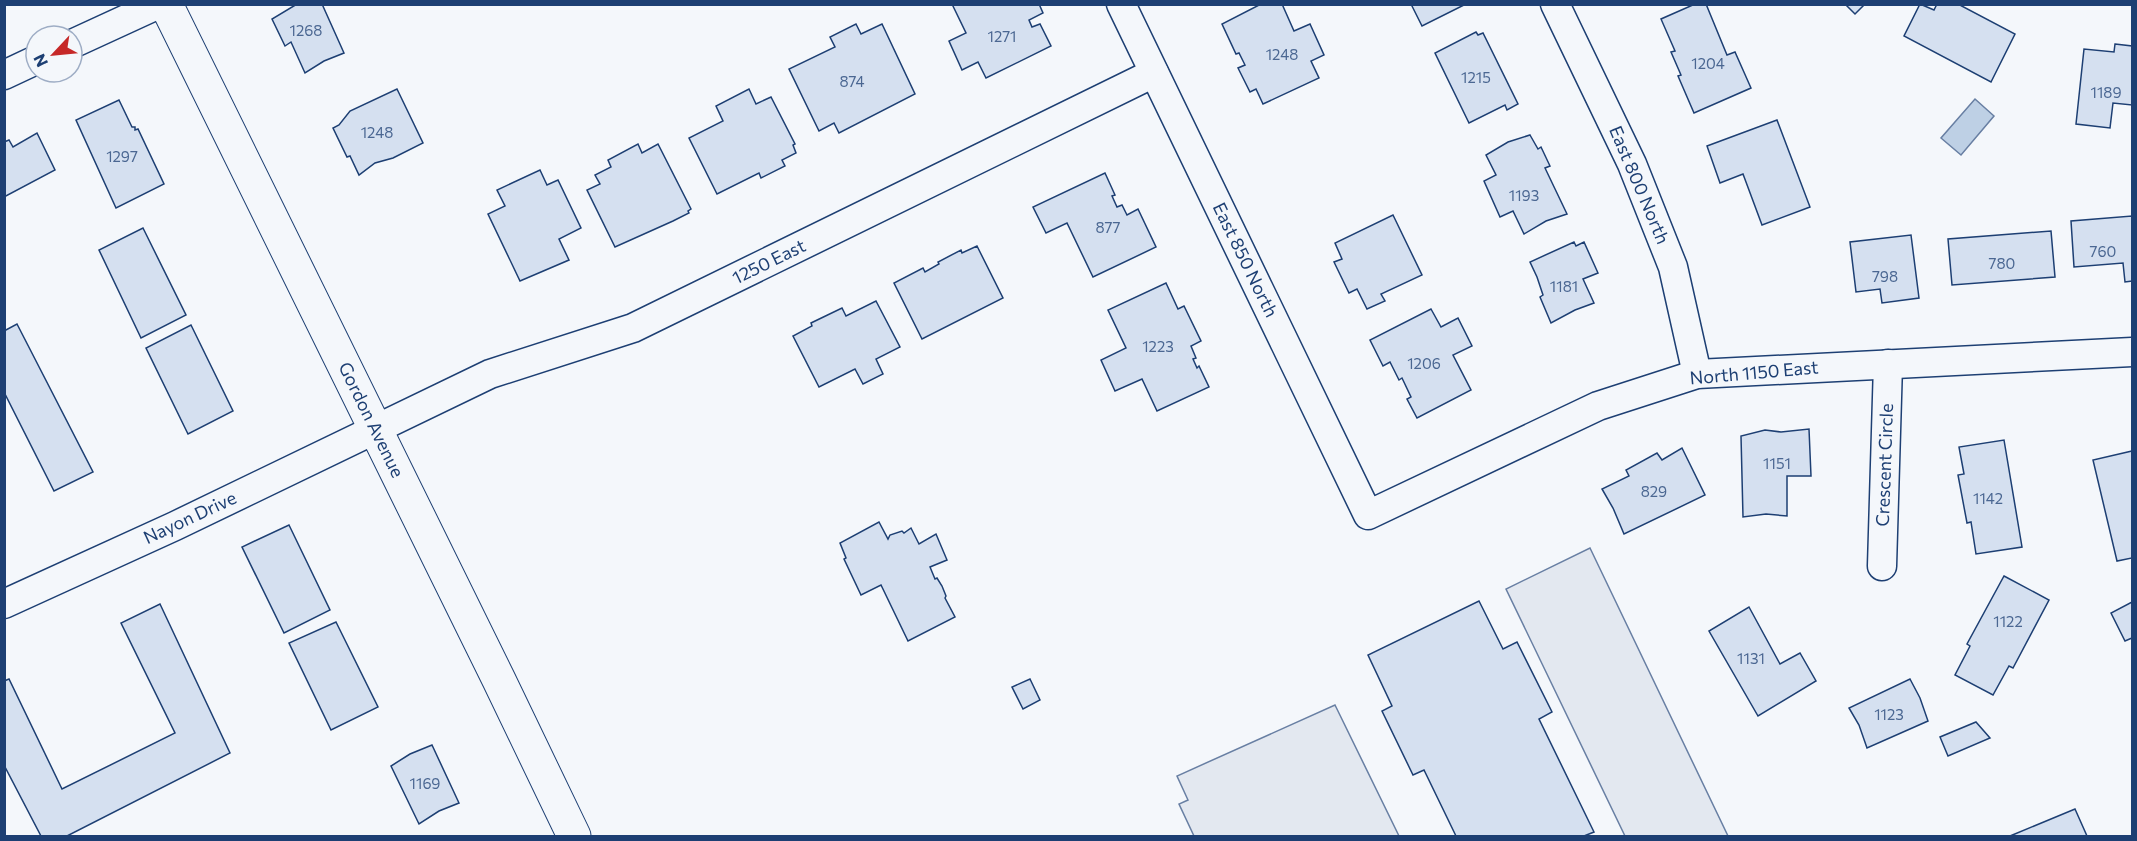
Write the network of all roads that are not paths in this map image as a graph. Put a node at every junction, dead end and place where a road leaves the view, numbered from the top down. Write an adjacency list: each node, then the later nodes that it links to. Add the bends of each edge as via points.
1 (159, 4): 5 (street)
2 (166, 4): 12 (main road, Gordon Avenue)
3 (1121, 4): 7 (street, East 850 North)
4 (1555, 4): 11 (street, East 800 North, via 1632,164 1673,267)
5 (84, 38)
6 (24, 66): 8 (street)
7 (1154, 73): 12 (street, 1250 East, via 633,328 498,370); 13 (street, East 850 North)
8 (4, 75)
9 (2133, 352): 10 (street, North 1150 East)
10 (1888, 364): 11 (street, North 1150 East); 14 (street, Crescent Circle)
11 (1697, 374): 13 (street, North 1150 East, via 1598,406)
12 (375, 429): 15 (street, Nayon Drive); 16 (main road, Gordon Avenue)
13 (1368, 515)
14 (1882, 566)
15 (4, 604)
16 (574, 837)

